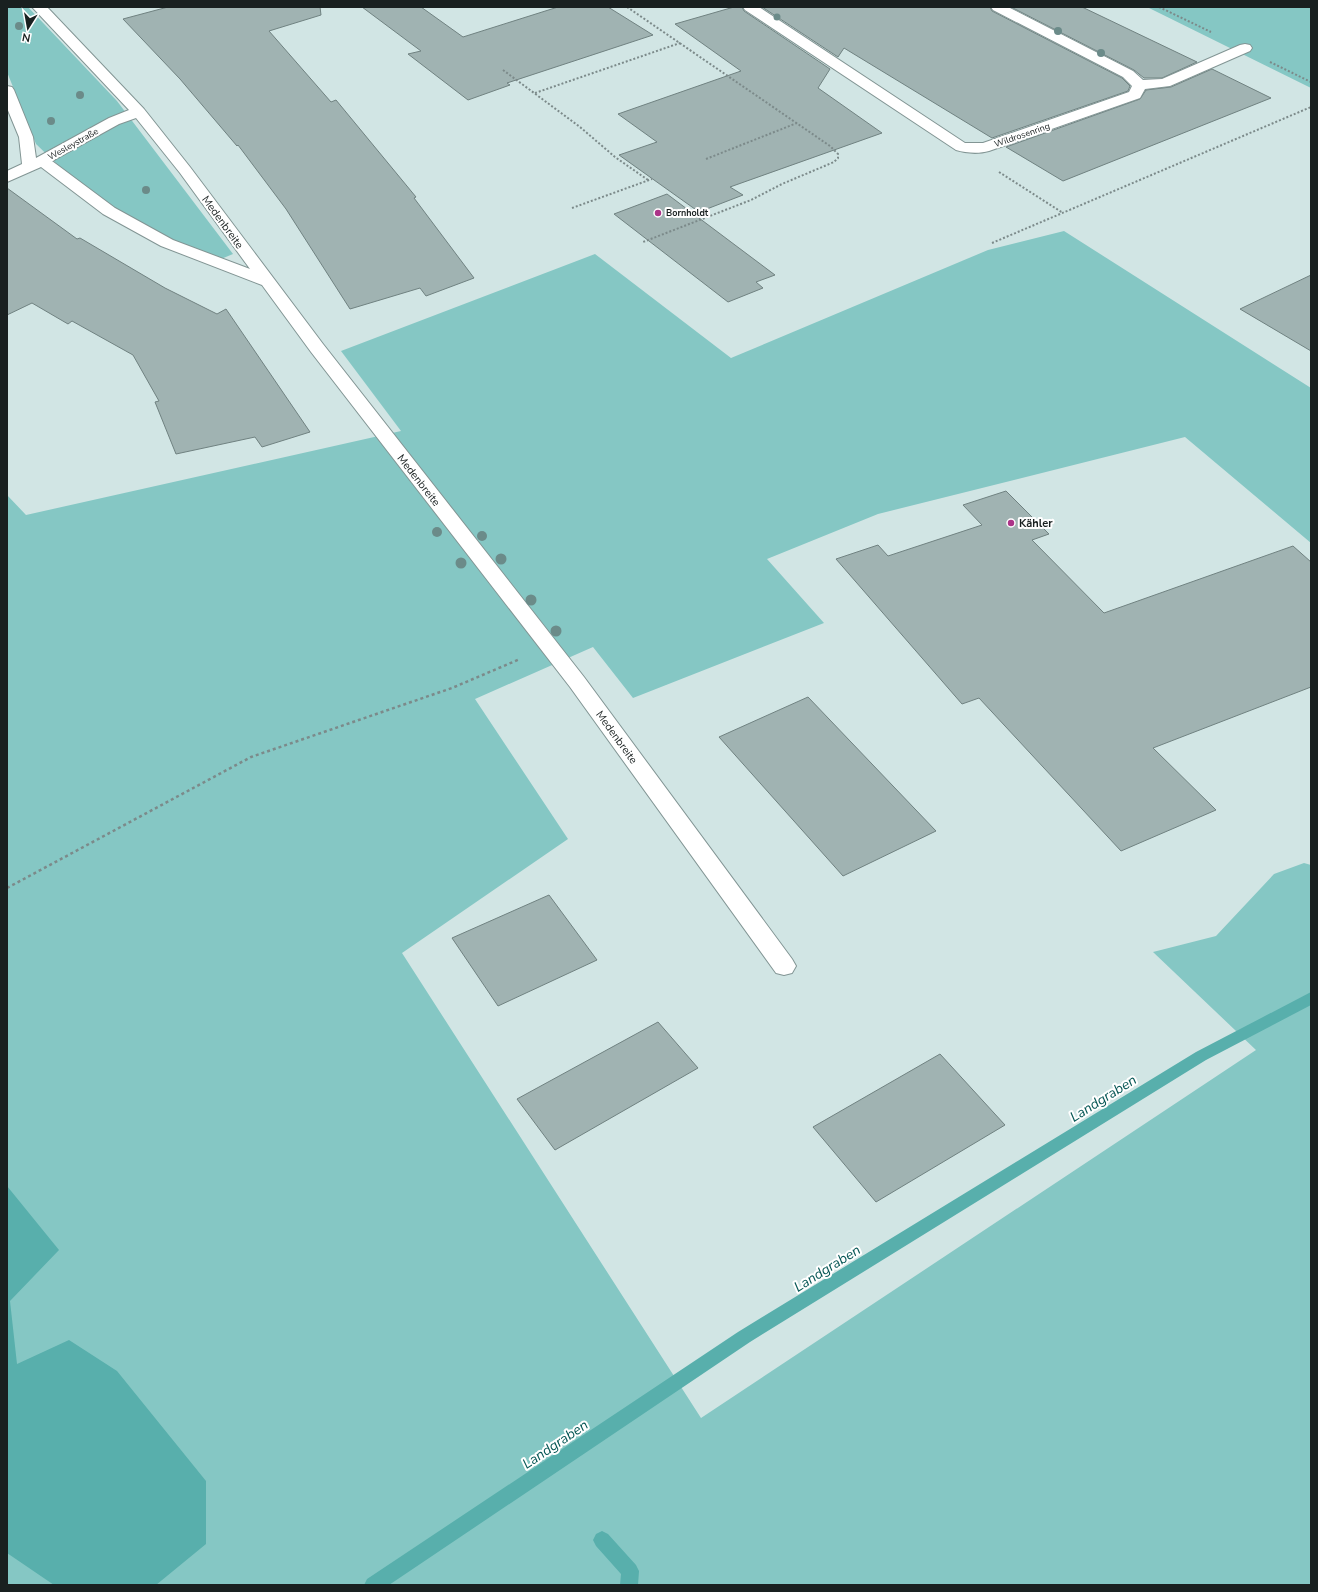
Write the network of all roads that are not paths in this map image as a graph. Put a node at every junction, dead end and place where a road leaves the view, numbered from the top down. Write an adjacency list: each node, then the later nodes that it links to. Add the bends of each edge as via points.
1 (39, 7): 7 (street, Medenbreite)
2 (750, 7): 5 (street, Wildrosenring, via 961,147 984,148 1134,96)
3 (998, 7): 5 (street, via 1128,74)
4 (1245, 48): 5 (street, via 1165,83)
5 (1139, 85)
6 (7, 90): 8 (street)
7 (139, 112): 8 (street, Wesleystraße, via 114,121); 10 (street, Medenbreite)
8 (36, 164): 9 (street, Wesleystraße); 10 (street, via 109,211 167,243)
9 (7, 177)
10 (267, 281): 11 (street, Medenbreite, via 555,654)
11 (784, 966)

